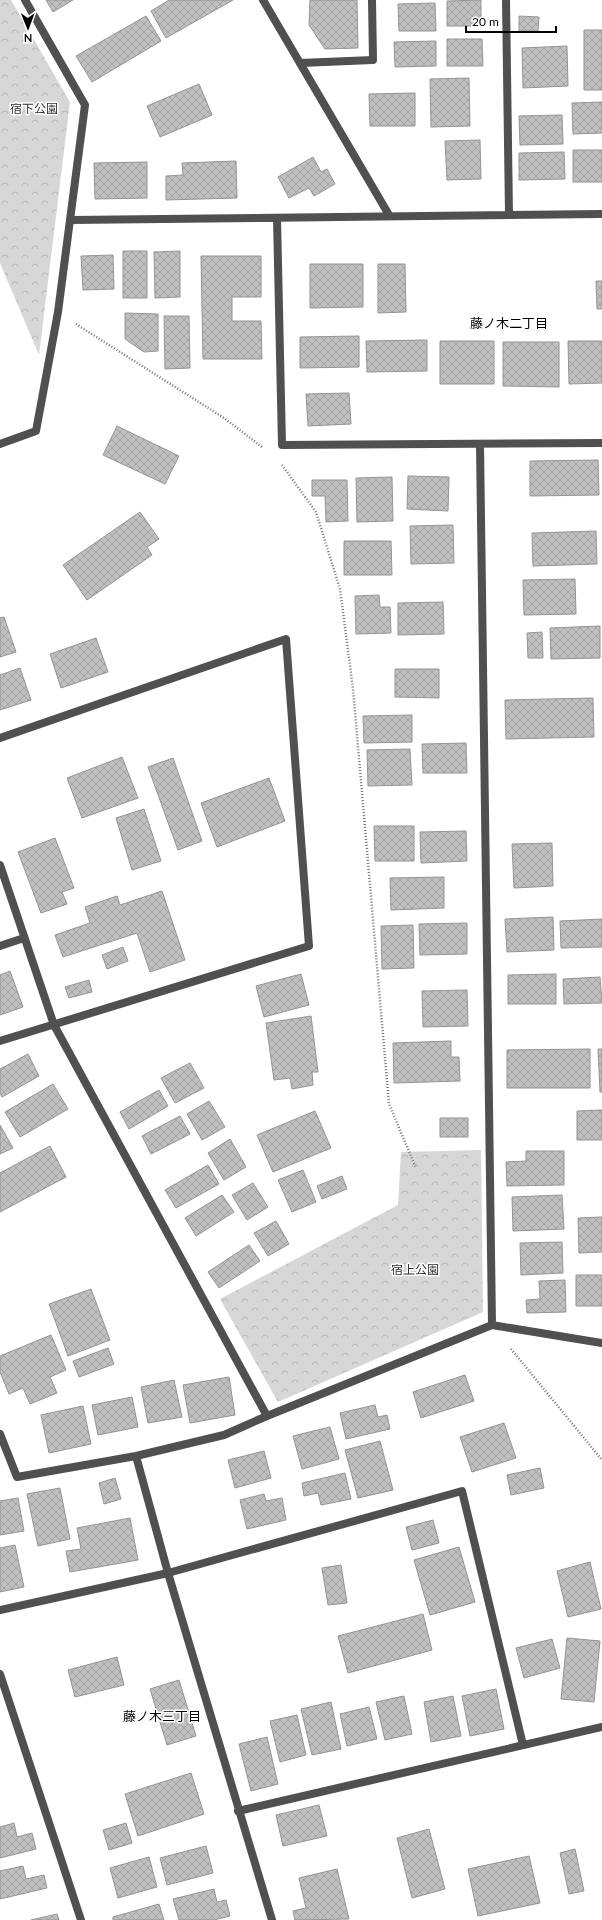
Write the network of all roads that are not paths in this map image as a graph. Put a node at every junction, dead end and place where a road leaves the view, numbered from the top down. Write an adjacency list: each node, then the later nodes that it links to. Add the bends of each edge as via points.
1 (25, 0): 10 (street, via 85,105)
2 (263, 0): 5 (street)
3 (372, 0): 5 (street, via 373,60)
4 (506, 0): 6 (street)
5 (300, 63): 8 (street)
6 (509, 214): 7 (street); 8 (street)
7 (602, 214)
8 (389, 215): 9 (street)
9 (277, 218): 10 (street); 13 (street, via 282,445)
10 (70, 220): 12 (street, via 58,312 36,431)
11 (602, 443): 13 (street)
12 (0, 444)
13 (480, 445): 20 (street)
14 (0, 738): 18 (street, via 286,639 309,946)
15 (0, 865): 16 (street)
16 (24, 938): 17 (street); 18 (street)
17 (0, 946)
18 (54, 1025): 19 (street); 22 (street)
19 (0, 1041)
20 (492, 1325): 21 (street); 22 (street)
21 (602, 1343)
22 (267, 1416): 24 (street, via 224,1435)
23 (0, 1434): 24 (street, via 17,1477)
24 (136, 1456): 25 (street)
25 (168, 1573): 26 (street); 29 (street, via 462,1491); 30 (street)
26 (0, 1610)
27 (0, 1674): 31 (street)
28 (602, 1727): 29 (street)
29 (523, 1745): 30 (street)
30 (238, 1811): 32 (street)
31 (81, 1920)
32 (272, 1920)

